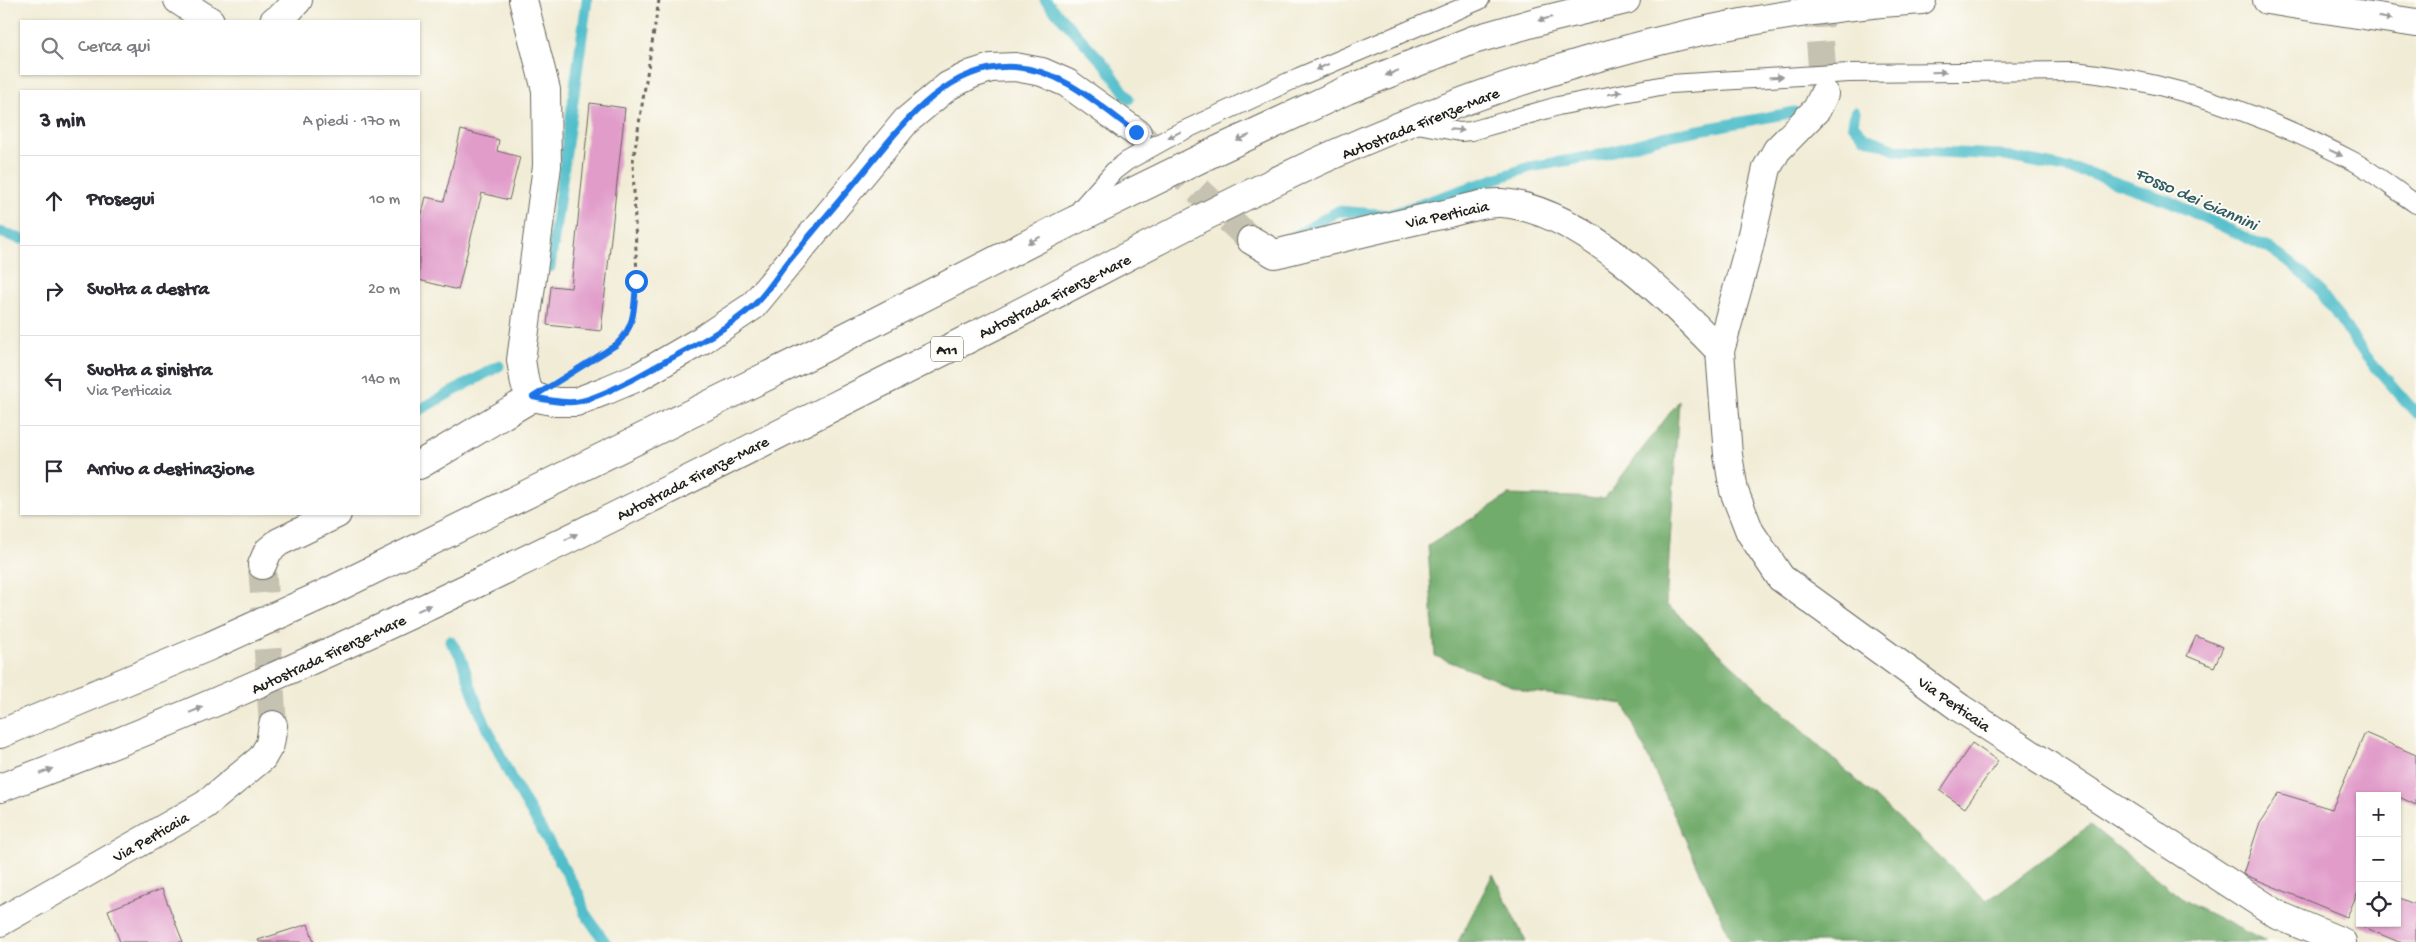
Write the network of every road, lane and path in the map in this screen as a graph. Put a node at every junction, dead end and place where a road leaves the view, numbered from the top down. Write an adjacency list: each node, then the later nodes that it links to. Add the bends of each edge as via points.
1 (178, 0): 9 (main road)
2 (298, 0): 10 (main road)
3 (523, 0): 20 (main road, via 546,90 547,166 521,360 525,384)
4 (659, 0): 19 (path, via 632,161 636,281 633,317 627,335)
5 (1480, 0): 16 (lane, one-way to 16, via 1299,77 1174,135 1114,171)
6 (1626, 0): 16 (main road, one-way to 16, via 1473,40 1356,87)
7 (1922, 0): 13 (main road, Autostrada Firenze-Mare / A11, via 1736,24 1640,46 1538,76)
8 (2267, 0): 11 (main road, one-way to 11)
9 (208, 20)
10 (275, 20)
11 (2416, 23)
12 (1824, 94): 18 (main road, Via Perticaia, via 1817,109 1777,150 1767,168)
13 (1409, 123): 15 (lane, one-way to 15, via 1460,132 1558,106 1670,84 1850,74 2074,71 2148,84 2257,117 2354,162); 26 (main road, Autostrada Firenze-Mare / A11, one-way to 13, via 253,688 350,644 992,327 1262,188)
14 (1136, 132): 20 (main road, via 1067,83 1042,72 1015,67 991,68 972,74 948,86 906,121 753,306 640,376 607,390 576,402)
15 (2416, 204)
16 (1067, 224): 25 (main road, one-way to 25, via 322,595)
17 (1251, 240): 18 (main road, Via Perticaia, via 1275,254 1384,226 1500,203 1528,208 1558,220 1600,245 1667,297)
18 (1720, 351): 28 (main road, Via Perticaia, via 1734,491 1750,532 1781,578 1960,708 2280,916)
19 (599, 356)
20 (533, 397): 21 (main road)
21 (420, 464)
22 (335, 515): 23 (main road, via 279,542 268,551)
23 (262, 565)
24 (273, 725): 27 (main road, Via Perticaia, via 270,744 262,758 205,805)
25 (0, 734)
26 (0, 788)
27 (0, 922)
28 (2342, 942)

